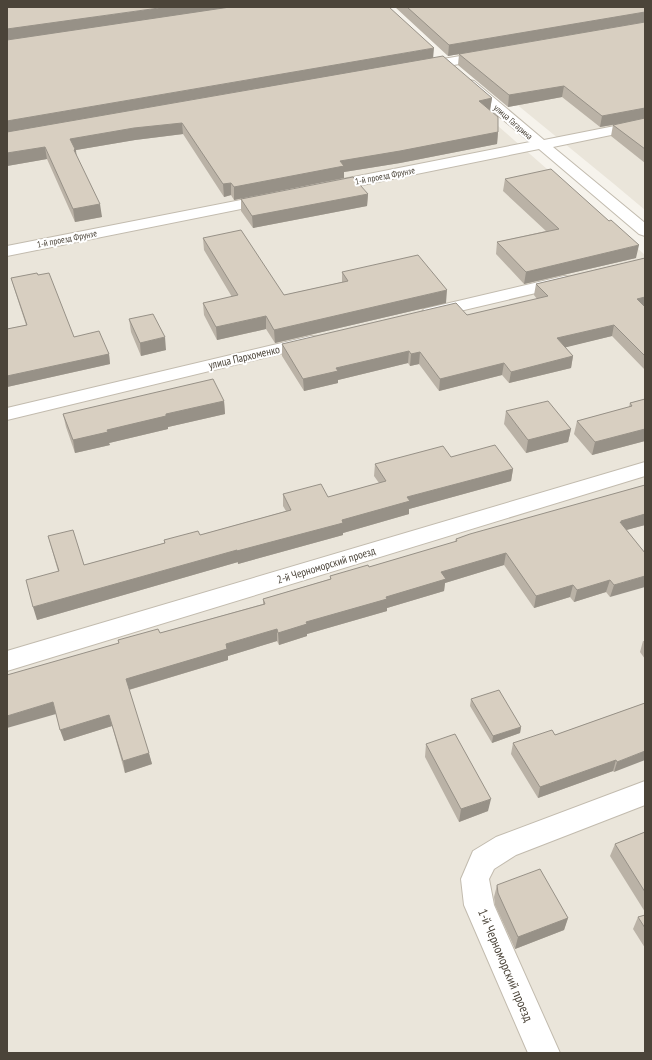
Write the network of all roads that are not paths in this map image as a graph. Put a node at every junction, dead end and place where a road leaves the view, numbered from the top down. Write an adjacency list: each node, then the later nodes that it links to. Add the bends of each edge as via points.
1 (433, 52): 3 (street, улица Гагарина)
2 (498, 53): 3 (street)
3 (444, 62): 4 (street); 6 (street, улица Гагарина)
4 (405, 69)
5 (645, 124): 6 (street, 1-й проезд Фрунзе)
6 (540, 145): 7 (street, 1-й проезд Фрунзе); 9 (street, улица Гагарина)
7 (313, 190)
8 (282, 196): 10 (street, 1-й проезд Фрунзе)
9 (645, 231)
10 (7, 250)
11 (583, 277): 12 (street)
12 (412, 317)
13 (326, 338): 14 (street, улица Пархоменко)
14 (7, 414)
15 (645, 469): 16 (street, 2-й Черноморский проезд)
16 (7, 660)
17 (645, 793): 18 (street, 1-й Черноморский проезд, via 506,846 484,860 475,879 479,905)
18 (544, 1053)

